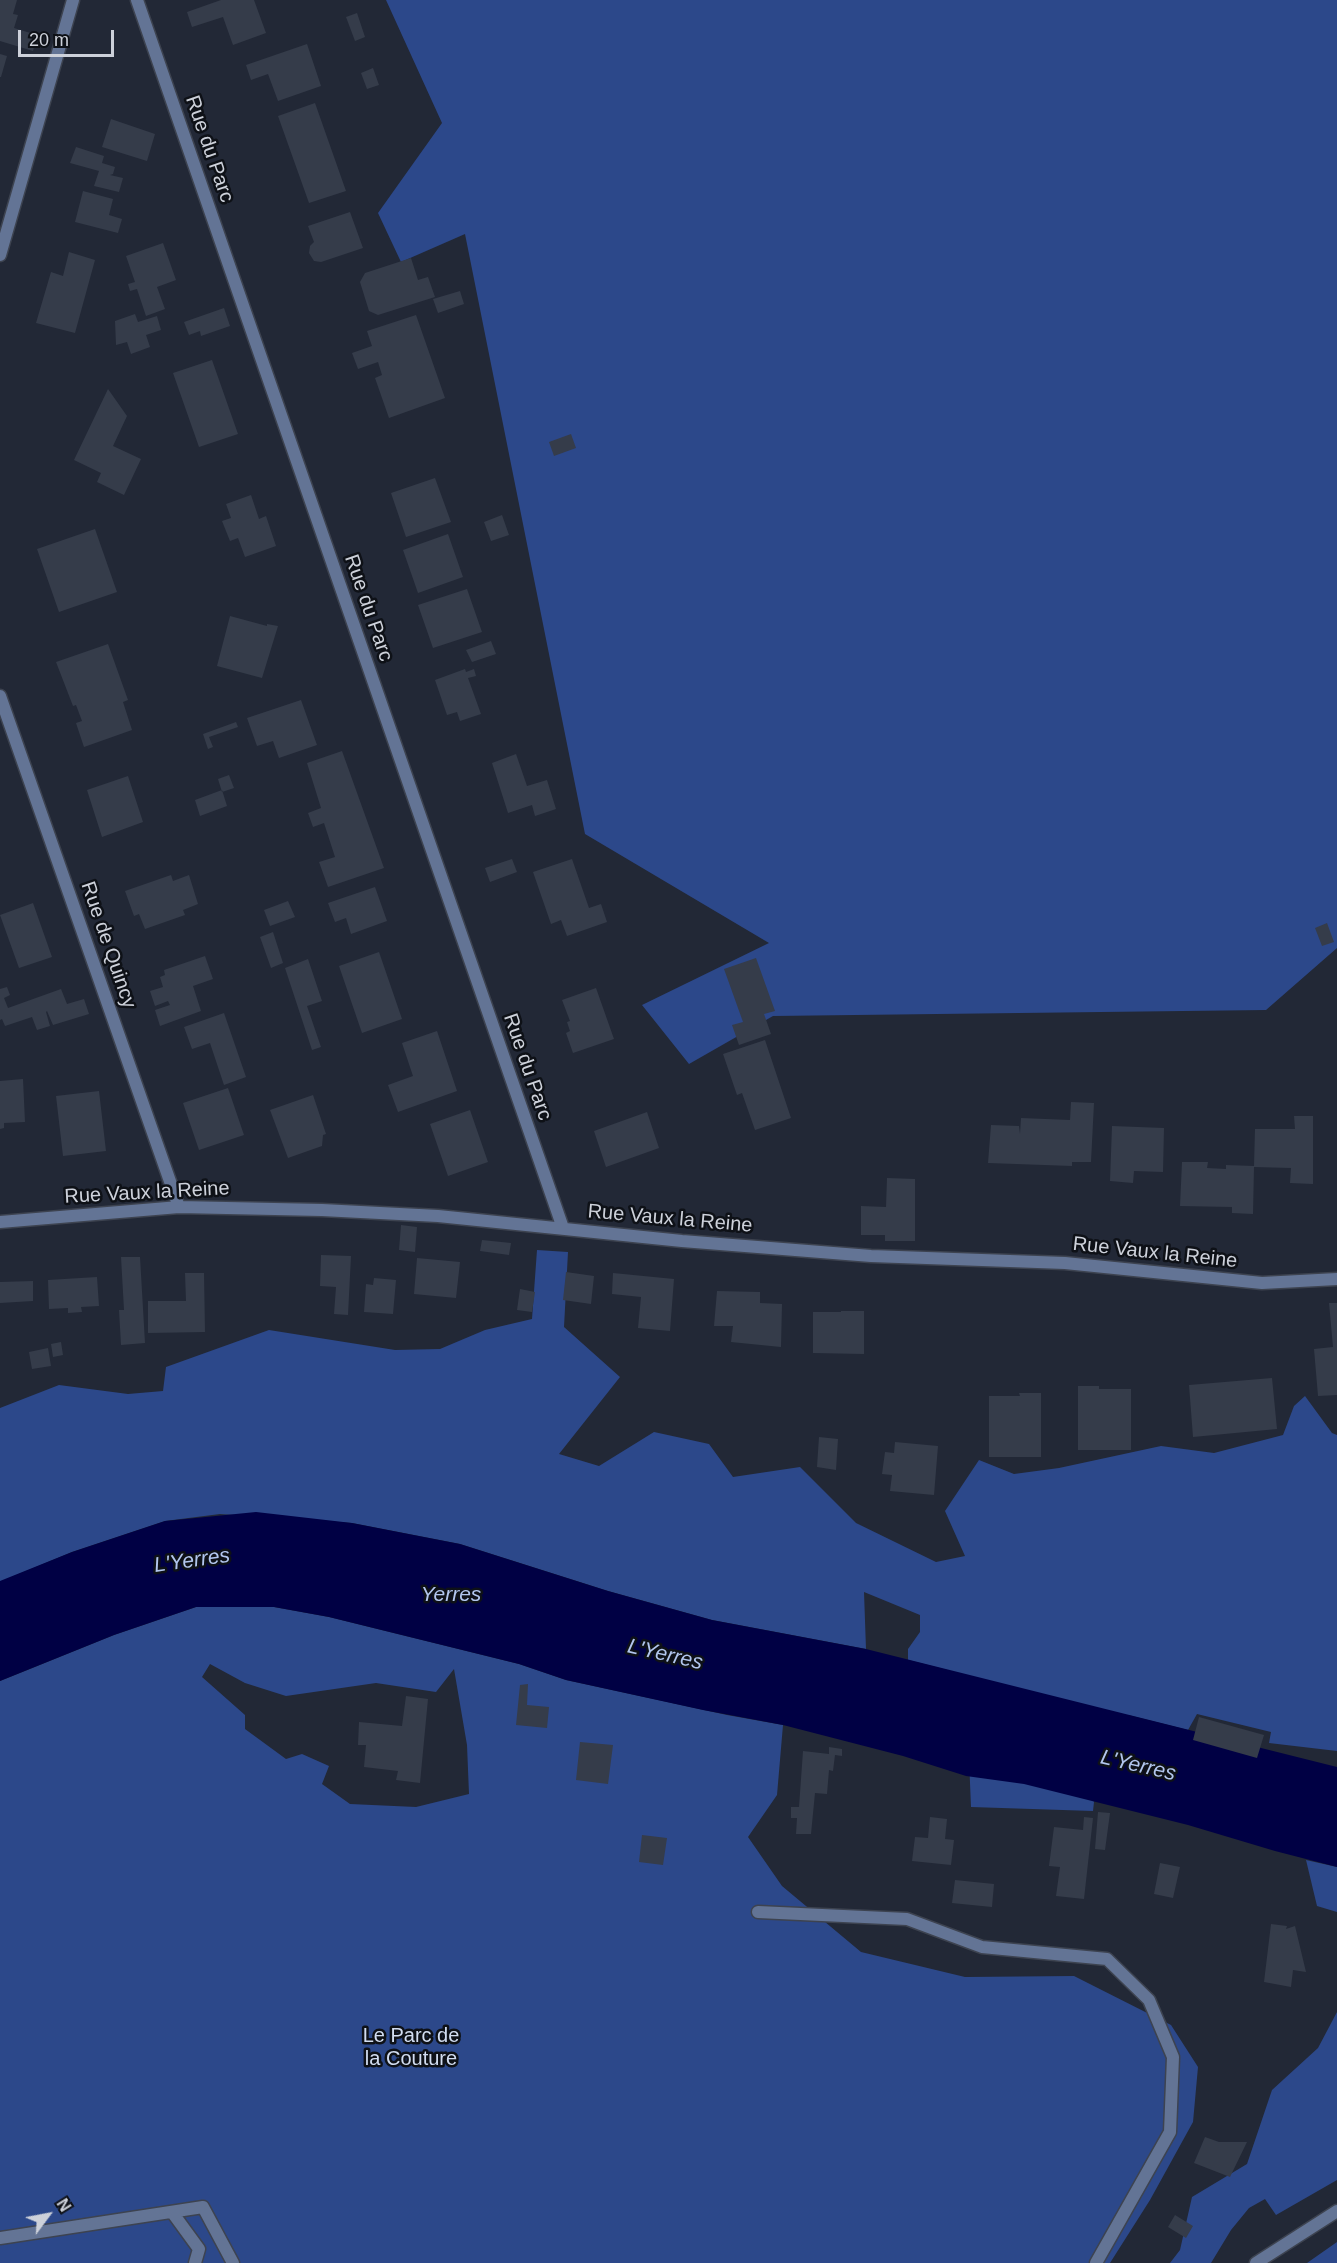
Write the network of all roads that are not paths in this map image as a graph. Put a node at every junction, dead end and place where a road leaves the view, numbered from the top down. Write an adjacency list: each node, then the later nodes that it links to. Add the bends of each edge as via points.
1 (73, 0): 3 (street)
2 (137, 0): 7 (street, Rue du Parc)
3 (0, 255)
4 (0, 696): 5 (street, Rue de Quincy)
5 (179, 1207): 6 (street, Rue Vaux la Reine); 7 (street, Rue Vaux la Reine, via 415,1215)
6 (0, 1222)
7 (562, 1228): 8 (street, Rue Vaux la Reine, via 871,1257 1065,1263 1262,1283)
8 (1337, 1279)
9 (758, 1912): 15 (street, via 907,1919 982,1947 1107,1959 1149,2000 1173,2057 1170,2132)
10 (1337, 2211): 16 (street)
11 (172, 2212): 12 (street); 13 (street, via 199,2249); 14 (street, via 203,2207)
12 (0, 2238)
13 (195, 2263)
14 (232, 2263)
15 (1096, 2263)
16 (1256, 2263)

